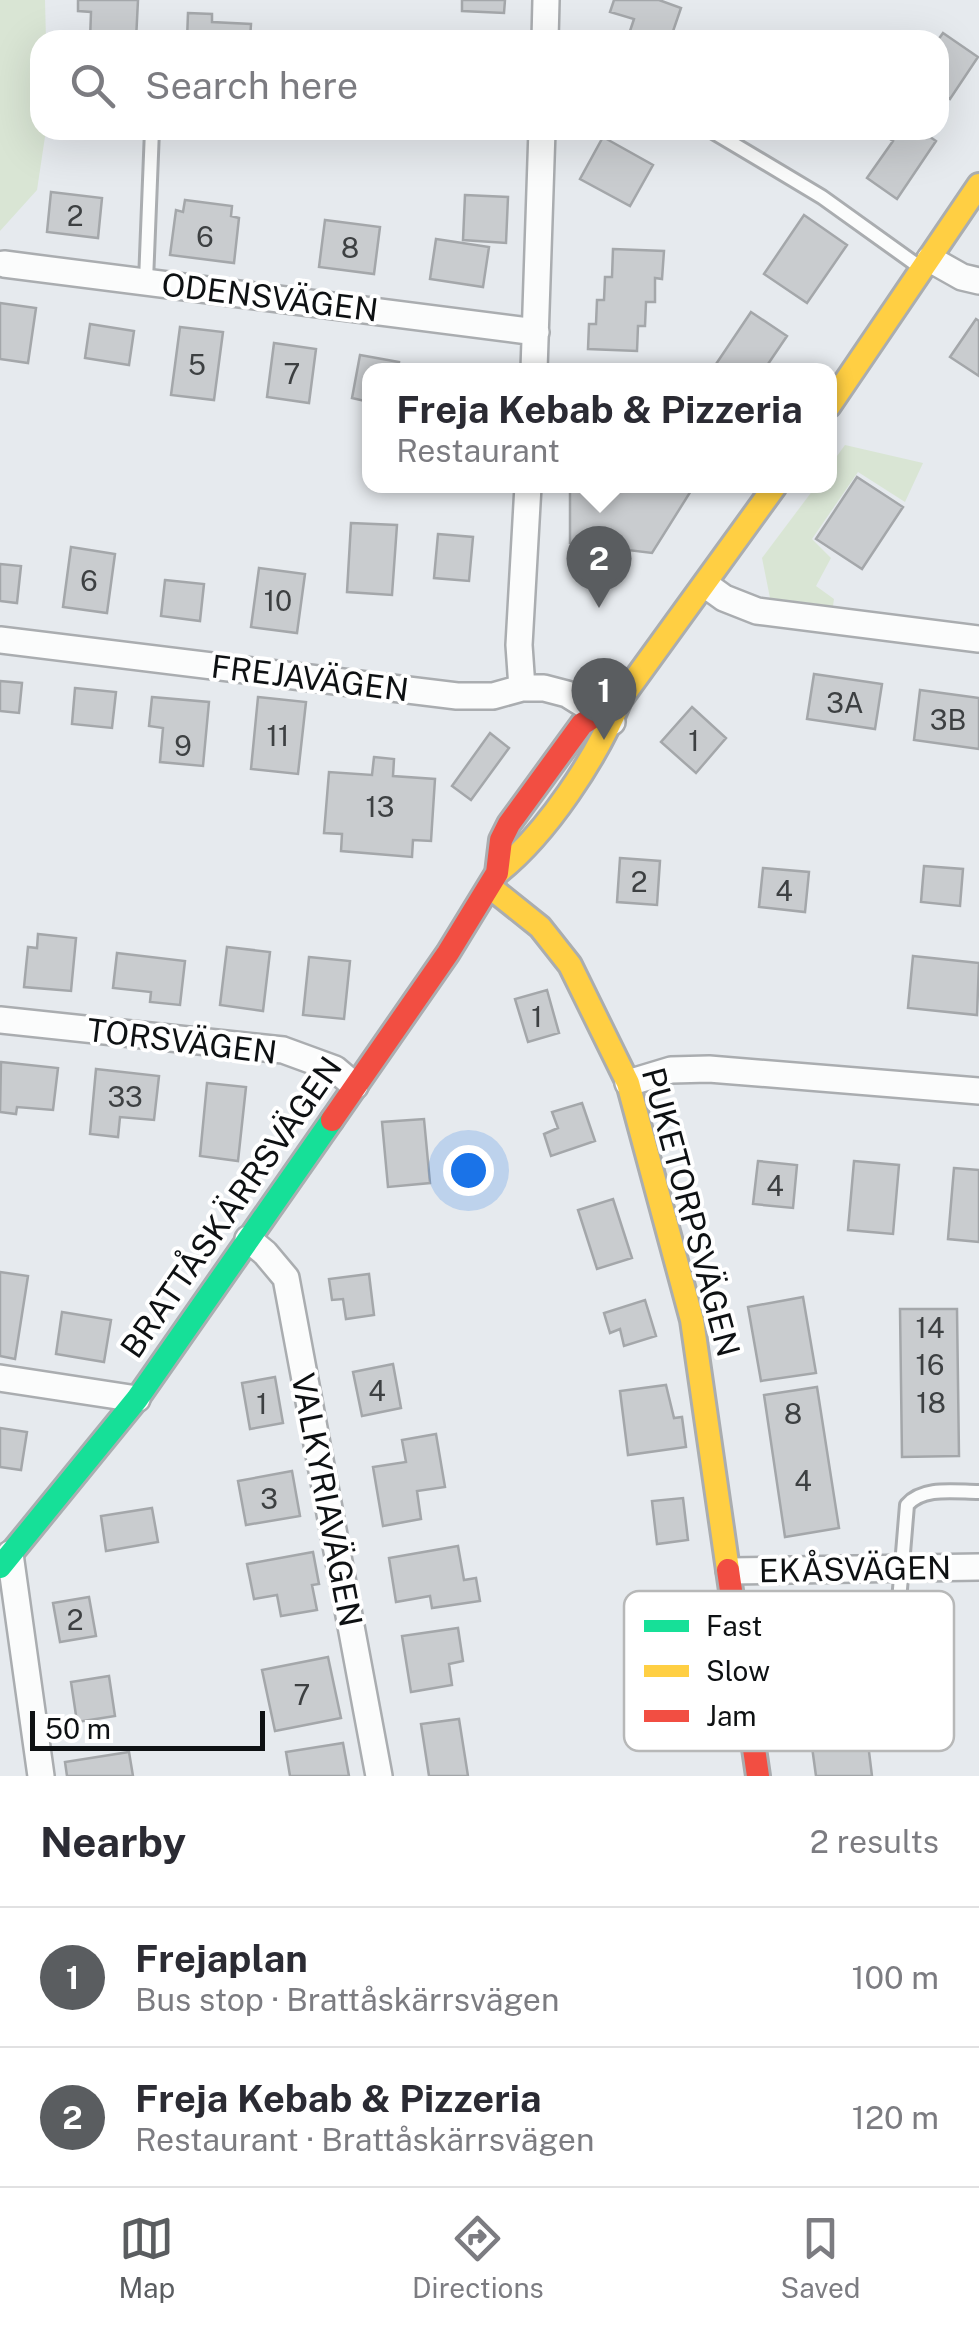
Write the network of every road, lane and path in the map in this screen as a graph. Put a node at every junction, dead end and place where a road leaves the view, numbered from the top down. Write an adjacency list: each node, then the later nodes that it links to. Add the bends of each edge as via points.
1 (546, 0): 2 (street)
2 (545, 30)
3 (152, 140): 9 (lane)
4 (542, 140): 11 (street)
5 (727, 140): 8 (lane)
6 (979, 185): 8 (street)
7 (4, 264): 9 (street, ODENSVÄGEN)
8 (926, 264): 10 (street); 13 (street)
9 (146, 281): 11 (street, ODENSVÄGEN)
10 (979, 281)
11 (536, 332): 12 (street)
12 (534, 363)
13 (837, 394)
14 (528, 493): 19 (street)
15 (769, 493): 16 (street, BRATTÅSKÄRRSVÄGEN)
16 (706, 584): 17 (street, via 757,611); 20 (street, BRATTÅSKÄRRSVÄGEN)
17 (979, 639)
18 (0, 640): 19 (street, FREJAVÄGEN, via 457,696)
19 (522, 688): 20 (street, FREJAVÄGEN, via 567,694)
20 (610, 711): 21 (street, BRATTÅSKÄRRSVÄGEN, via 604,740 523,853)
21 (494, 880): 23 (street, PUKETORPSVÄGEN, via 570,965); 24 (street, BRATTÅSKÄRRSVÄGEN)
22 (0, 1020): 24 (street, TORSVÄGEN, via 283,1050 335,1069)
23 (628, 1083): 25 (street, via 670,1070 709,1069); 33 (street, PUKETORPSVÄGEN, via 692,1320)
24 (355, 1086): 26 (street, BRATTÅSKÄRRSVÄGEN)
25 (979, 1091)
26 (248, 1239): 28 (street, BRATTÅSKÄRRSVÄGEN); 38 (street, VALKYRIAVÄGEN, via 286,1278)
27 (0, 1378): 28 (street)
28 (136, 1399): 30 (street, BRATTÅSKÄRRSVÄGEN)
29 (979, 1492): 32 (lane, via 914,1496 904,1516)
30 (5, 1560): 37 (street)
31 (979, 1567): 32 (street, EKÅSVÄGEN)
32 (901, 1568): 33 (street, EKÅSVÄGEN); 35 (lane)
33 (731, 1572): 34 (street, PUKETORPSVÄGEN)
34 (734, 1591)
35 (900, 1591)
36 (755, 1751): 39 (street, PUKETORPSVÄGEN)
37 (41, 1776)
38 (379, 1776)
39 (758, 1776)

